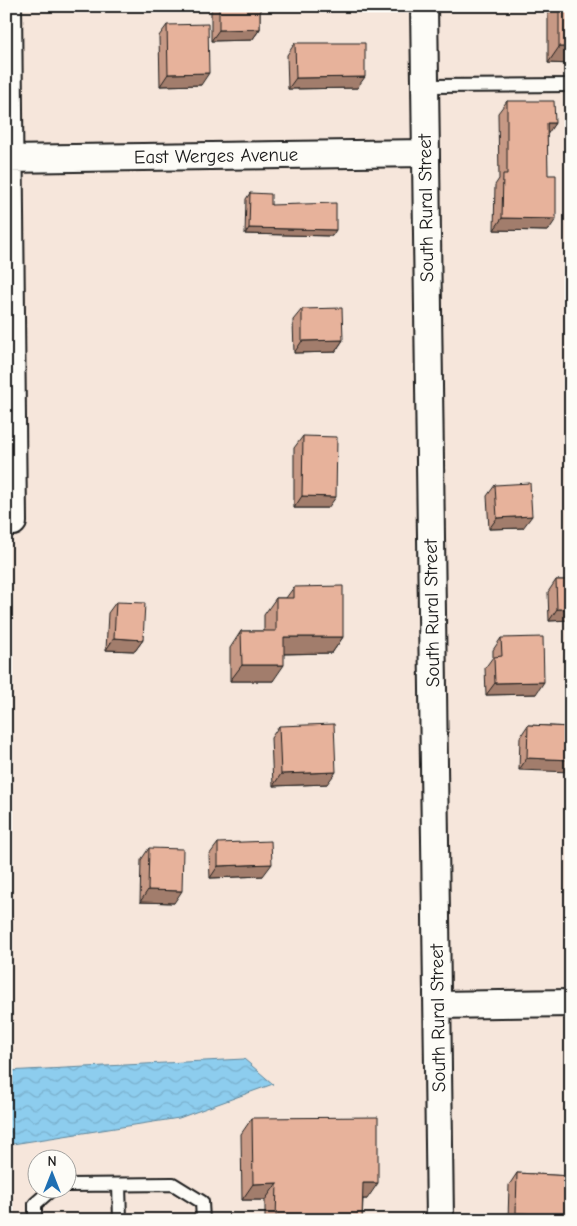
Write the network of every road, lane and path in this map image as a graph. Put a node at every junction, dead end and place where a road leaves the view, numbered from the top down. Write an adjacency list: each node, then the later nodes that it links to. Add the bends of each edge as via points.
1 (8, 6): 6 (street)
2 (424, 6): 4 (street, South Rural Street)
3 (571, 85): 4 (lane)
4 (424, 86): 5 (street, South Rural Street)
5 (425, 153): 6 (street, East Werges Avenue); 9 (street, South Rural Street)
6 (8, 159): 7 (street)
7 (14, 522)
8 (571, 1003): 9 (street)
9 (438, 1005): 16 (street, South Rural Street)
10 (78, 1185): 11 (lane)
11 (119, 1185): 14 (lane); 15 (lane, via 173,1184 202,1202)
12 (42, 1198): 13 (lane, via 35,1204)
13 (35, 1220)
14 (120, 1220)
15 (203, 1220)
16 (440, 1220)

